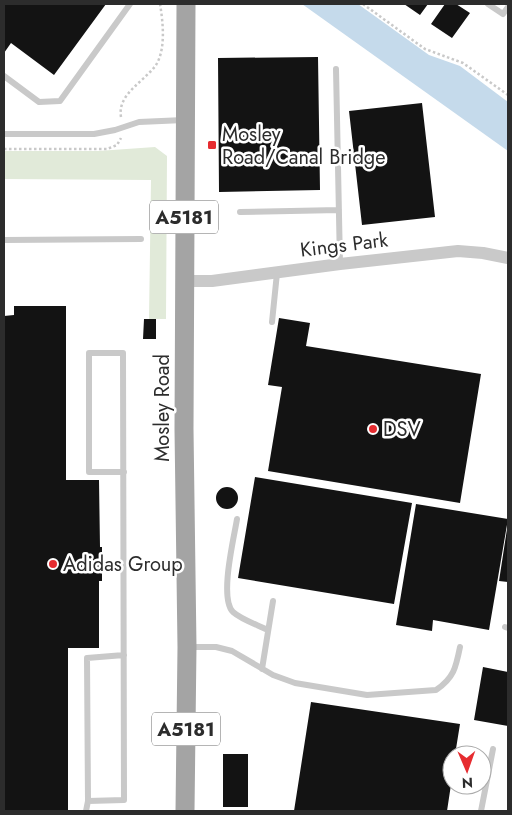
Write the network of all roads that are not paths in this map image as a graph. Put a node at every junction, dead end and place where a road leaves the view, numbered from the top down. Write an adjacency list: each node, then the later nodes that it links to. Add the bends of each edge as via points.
1 (130, 4): 6 (lane, via 60,101 39,102)
2 (186, 4): 7 (main road, Mosley Road / A5181)
3 (488, 4): 4 (lane, via 503,14)
4 (508, 7)
5 (336, 69): 9 (lane)
6 (4, 76)
7 (185, 120): 8 (lane, via 139,122 94,134); 16 (main road, Mosley Road / A5181)
8 (4, 134)
9 (339, 210): 10 (lane); 14 (lane)
10 (240, 212)
11 (141, 239): 12 (lane)
12 (4, 240)
13 (508, 258): 14 (street, Kings Park, via 458,251)
14 (340, 264): 15 (street, Kings Park)
15 (277, 273): 16 (street, Kings Park); 17 (lane)
16 (184, 281): 22 (main road, Mosley Road / A5181)
17 (272, 322)
18 (124, 472): 18 (lane, via 123,353 89,353 90,472); 24 (lane)
19 (238, 519): 21 (lane, via 229,563 228,604 237,615)
20 (273, 600): 21 (lane)
21 (268, 630): 25 (lane)
22 (187, 647): 25 (lane, via 232,651); 29 (main road, Mosley Road / A5181)
23 (460, 647): 25 (lane, via 453,675 436,690 367,695 295,683)
24 (124, 655): 27 (lane, via 124,800); 27 (lane, via 87,658)
25 (262, 669)
26 (493, 750): 30 (lane)
27 (88, 802): 28 (lane)
28 (86, 811)
29 (185, 811)
30 (481, 811)

